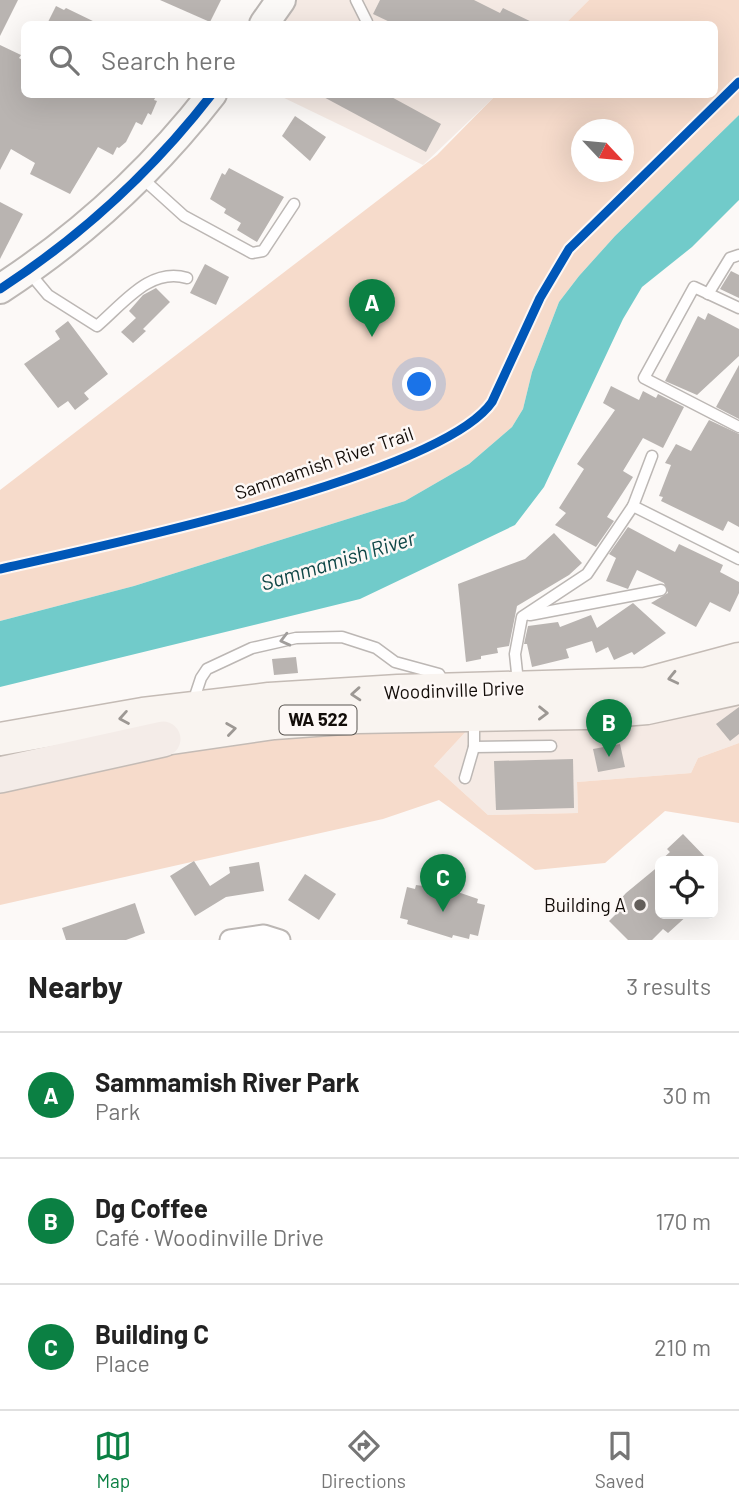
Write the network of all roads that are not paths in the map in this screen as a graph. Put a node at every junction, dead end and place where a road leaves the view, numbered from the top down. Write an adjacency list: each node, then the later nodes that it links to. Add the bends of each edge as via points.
1 (281, 0): 3 (main road)
2 (356, 0): 4 (lane)
3 (266, 21)
4 (366, 21)
5 (208, 98): 6 (main road)
6 (139, 175): 7 (lane, via 184,216 252,253 262,251); 9 (main road)
7 (295, 204)
8 (739, 254): 12 (lane, via 730,258)
9 (28, 271): 10 (lane, via 48,295 97,326 152,278 173,274); 11 (main road)
10 (187, 278)
11 (0, 289)
12 (708, 294): 13 (lane); 14 (lane, via 694,287 644,378)
13 (739, 308)
14 (739, 426)
15 (652, 456): 16 (lane)
16 (633, 506): 17 (lane); 19 (lane, via 587,574)
17 (739, 559)
18 (661, 590): 19 (lane)
19 (523, 617): 21 (lane, via 515,654)
20 (739, 659): 21 (main road, Woodinville Drive / WA 522, one-way to 21, via 646,684)
21 (519, 688): 23 (main road, Woodinville Drive / WA 522)
22 (739, 688): 25 (main road, Woodinville Drive / WA 522, one-way to 22, via 647,708)
23 (449, 690): 24 (main road, Woodinville Drive / WA 522, one-way to 24, via 269,699); 24 (lane, one-way to 24, via 439,674 395,662 376,648 342,637 296,638 252,648 207,669)
24 (192, 708): 26 (main road, Woodinville Drive / WA 522, one-way to 26)
25 (474, 714): 27 (main road, Woodinville Drive / WA 522, one-way to 25, via 274,723); 29 (lane)
26 (0, 739)
27 (163, 739): 30 (main road, Woodinville Drive / WA 522); 31 (highway)
28 (551, 746): 29 (lane)
29 (474, 747): 32 (lane)
30 (0, 762)
31 (0, 775)
32 (465, 778)
33 (230, 940): 34 (street, via 264,935)
34 (279, 940)

